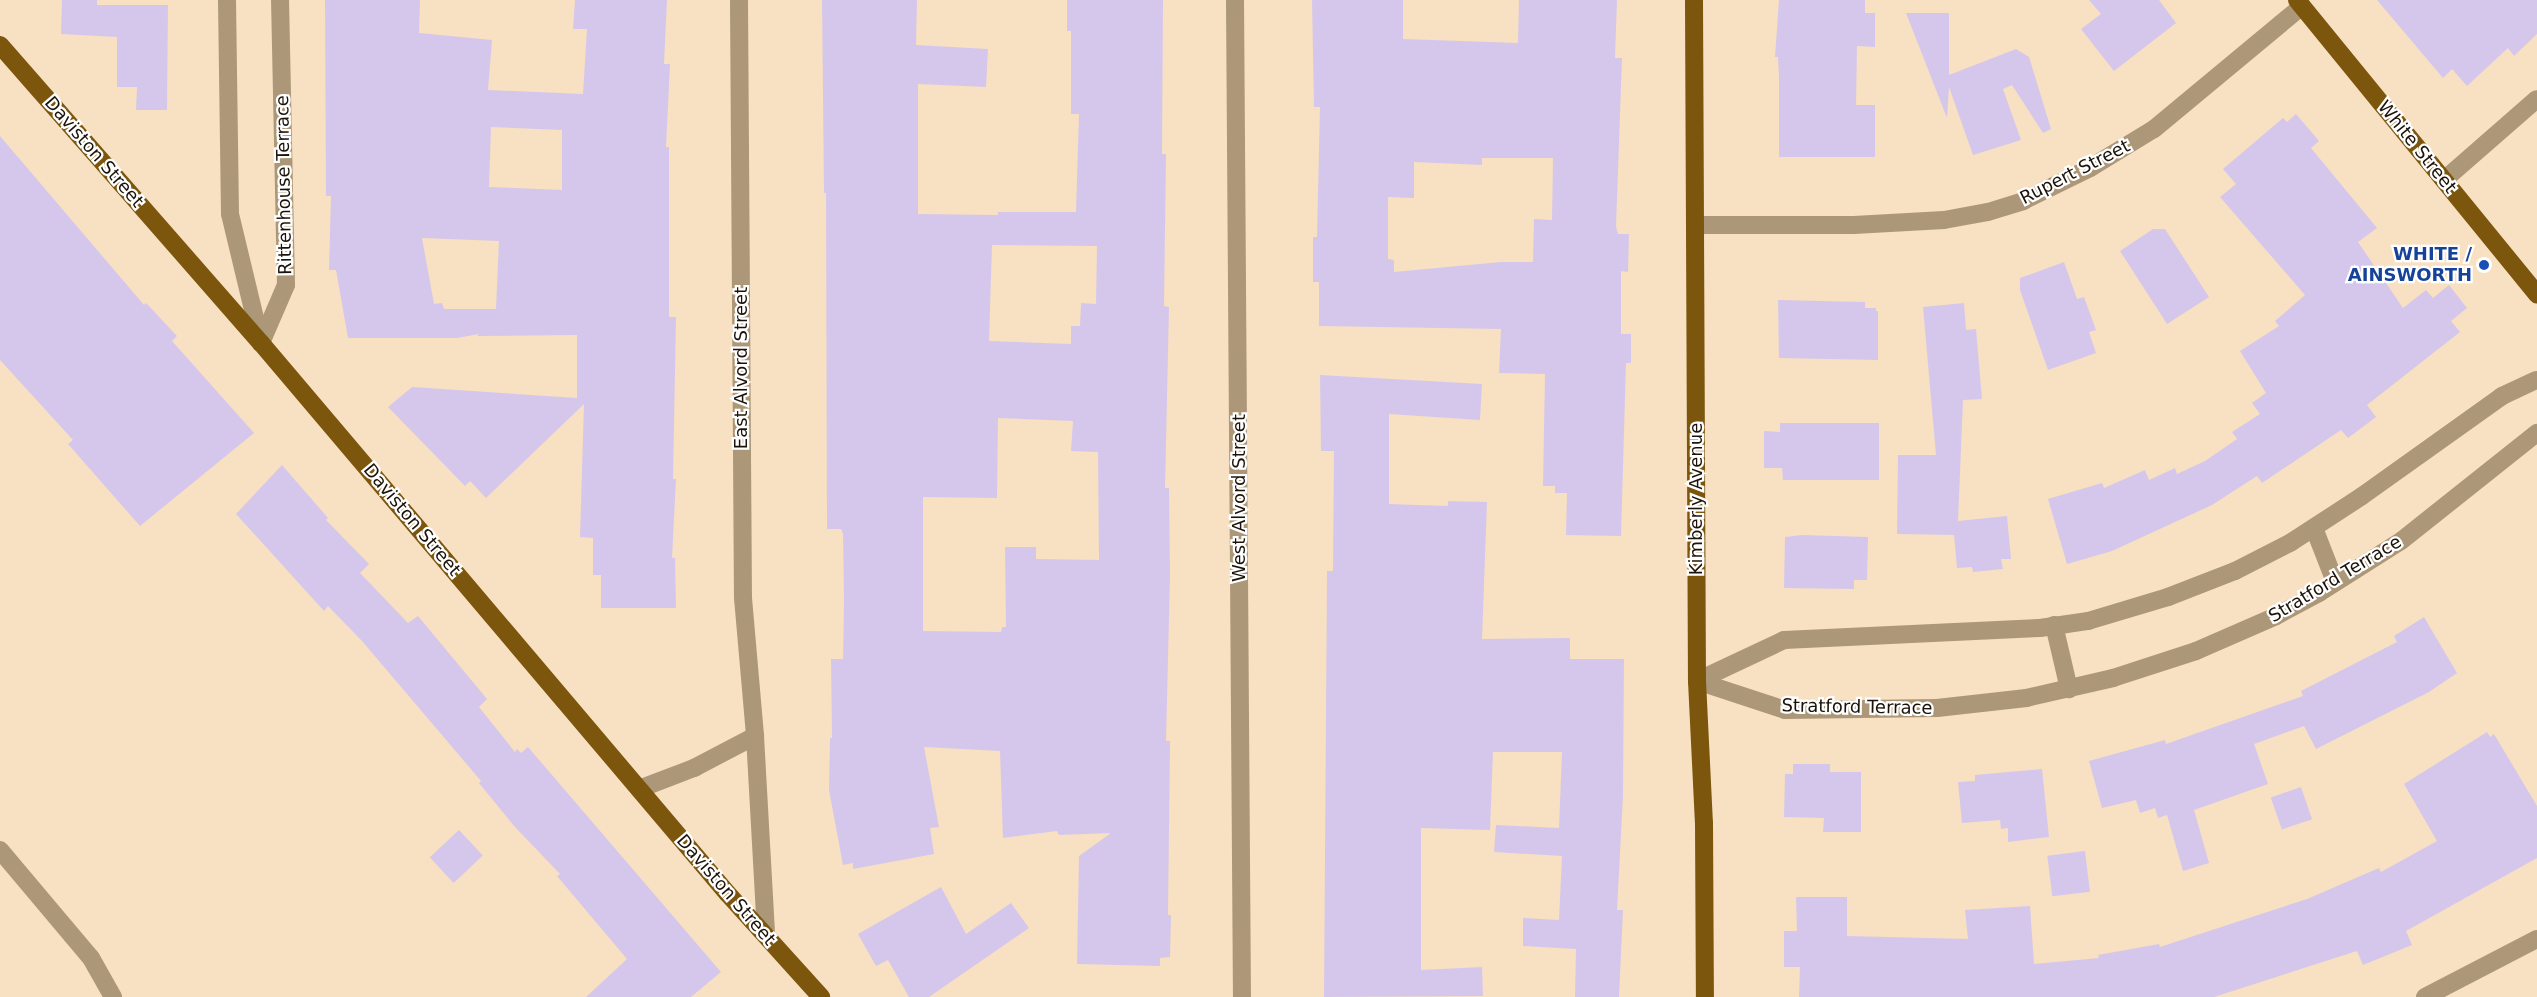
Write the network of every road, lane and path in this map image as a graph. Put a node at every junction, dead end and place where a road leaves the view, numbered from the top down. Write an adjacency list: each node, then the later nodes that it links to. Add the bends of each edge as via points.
1 (227, 0): 12 (street, via 230,214)
2 (280, 0): 12 (street, Rittenhouse Terrace, via 286,285)
3 (739, 0): 20 (street, East Alvord Street, via 743,598)
4 (1235, 0): 27 (street, West Alvord Street)
5 (1694, 0): 10 (main road, Kimberly Avenue)
6 (2300, 3): 9 (main road, White Street); 10 (street, Rupert Street, via 2154,129 2090,168 2023,201 1944,220 1854,225)
7 (0, 45): 12 (main road, Daviston Street)
8 (2537, 99): 9 (street)
9 (2444, 180): 11 (main road, White Street)
10 (1695, 225): 18 (main road, Kimberly Avenue)
11 (2537, 294)
12 (261, 343): 21 (main road, Daviston Street)
13 (2537, 380): 15 (street, via 2502,396)
14 (2537, 433): 16 (street, Stratford Terrace, via 2402,541)
15 (2314, 528): 16 (street); 17 (street, via 2235,571 2168,597 2088,621)
16 (2335, 582): 19 (street, Stratford Terrace, via 2276,616 2196,651)
17 (2055, 625): 18 (street, via 1785,640); 19 (street)
18 (1697, 681): 19 (street, Stratford Terrace, via 1785,710 1937,708); 28 (main road, Kimberly Avenue, via 1704,824)
19 (2069, 689)
20 (755, 736): 21 (street, via 693,768); 23 (street, East Alvord Street)
21 (639, 789): 23 (main road, Daviston Street)
22 (0, 850): 25 (street, via 91,958)
23 (766, 935): 26 (main road, Daviston Street)
24 (2537, 939): 29 (street)
25 (112, 997)
26 (821, 997)
27 (1242, 997)
28 (1705, 997)
29 (2425, 997)

